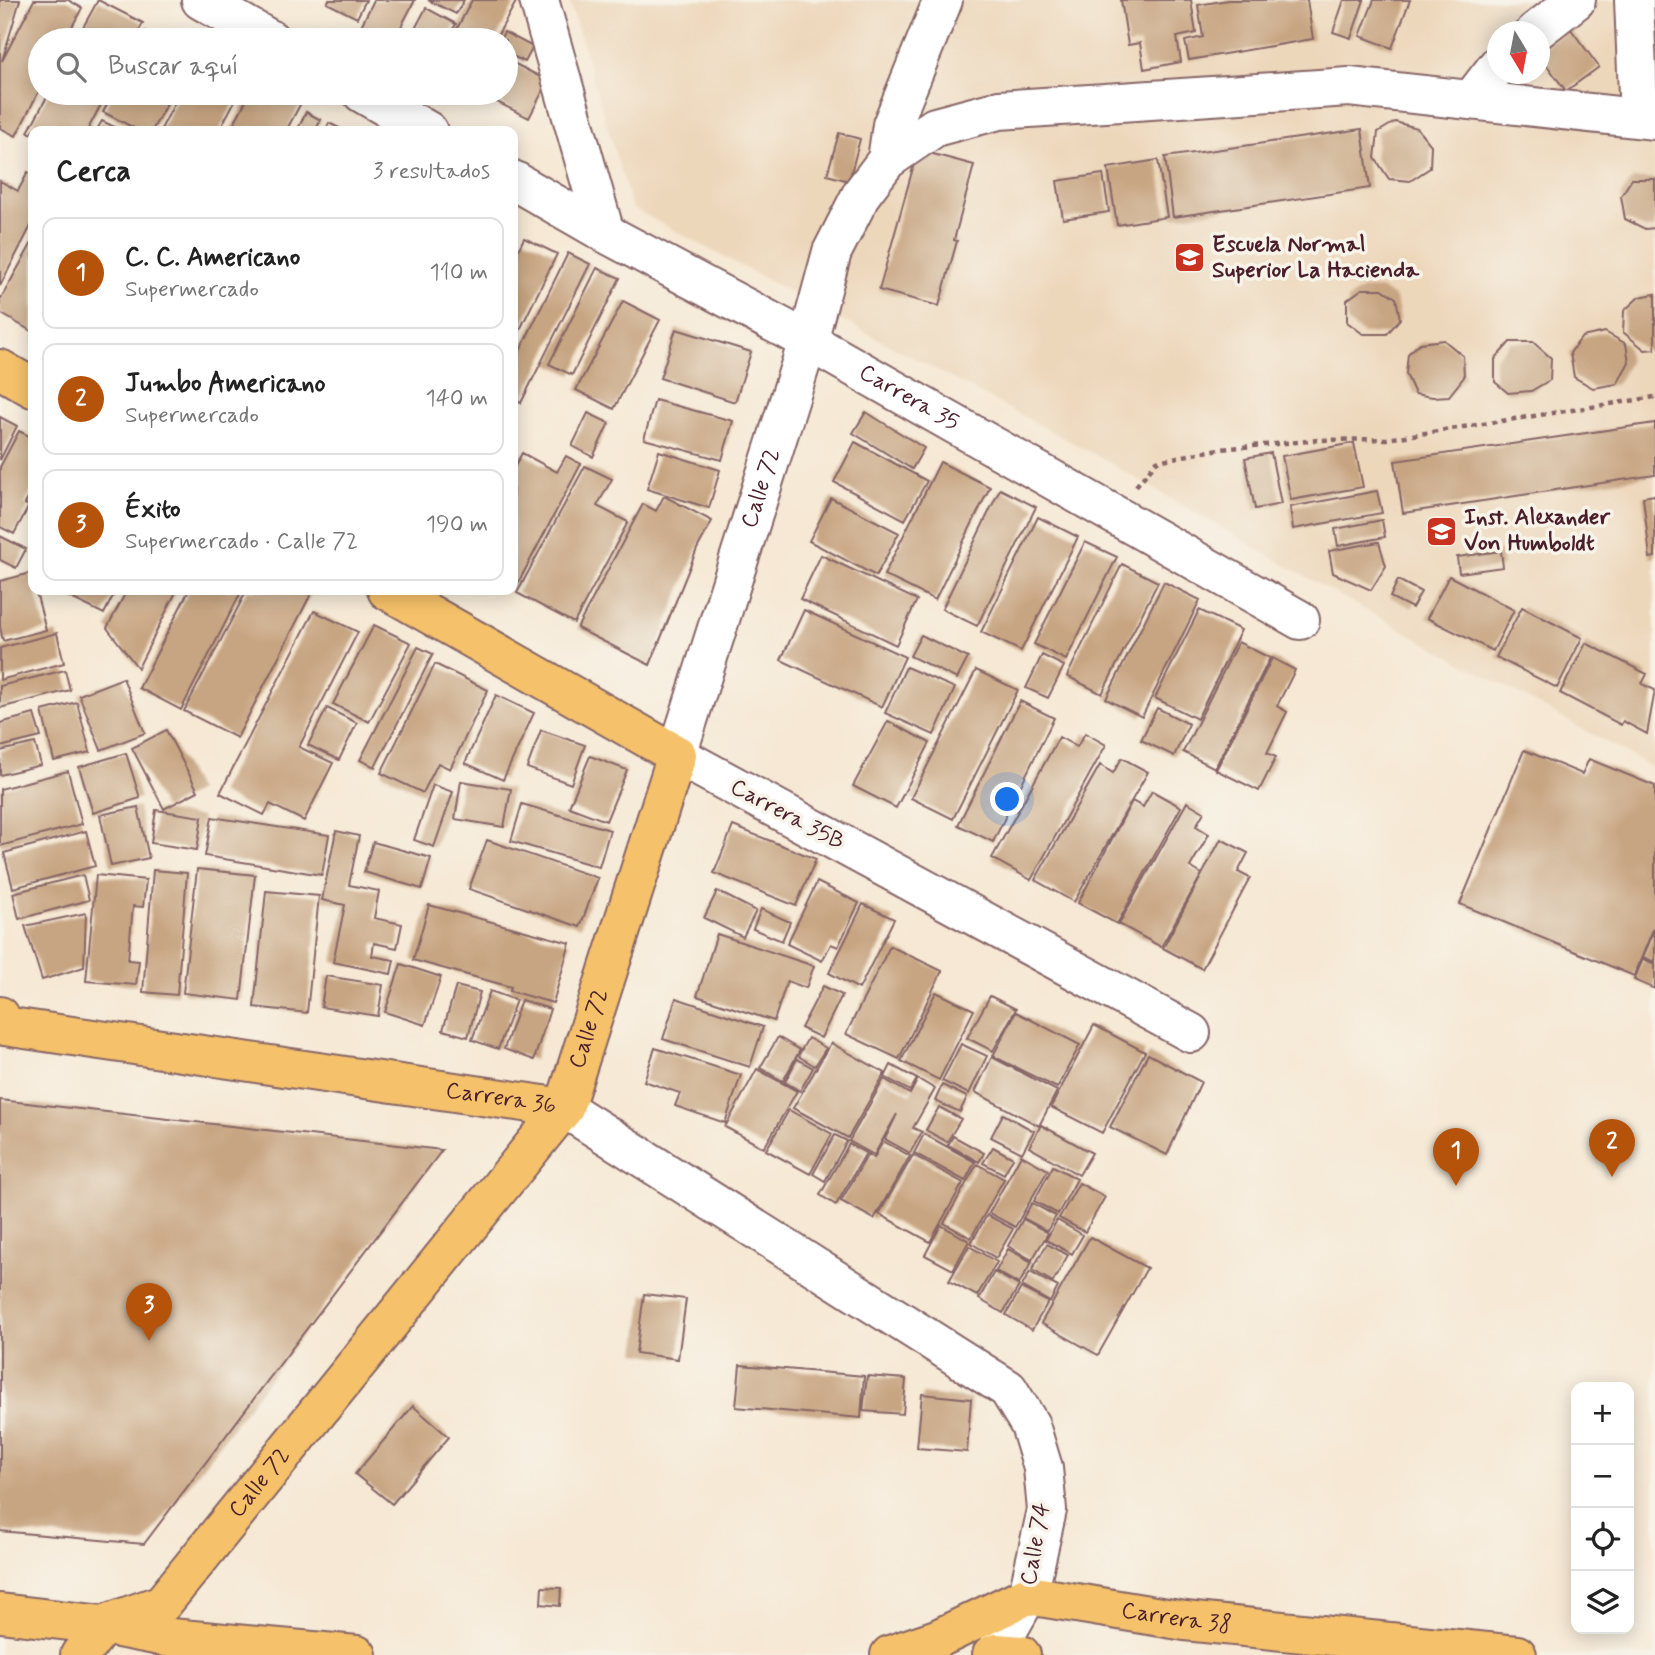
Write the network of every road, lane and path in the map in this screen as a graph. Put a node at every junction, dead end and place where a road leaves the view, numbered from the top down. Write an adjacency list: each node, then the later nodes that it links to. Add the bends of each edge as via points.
1 (201, 0): 7 (street)
2 (539, 0): 15 (street)
3 (943, 0): 13 (street, via 892,125)
4 (1576, 0): 6 (street)
5 (1634, 0): 11 (street)
6 (1549, 21)
7 (250, 28)
8 (1487, 78): 9 (street)
9 (1471, 100): 11 (street); 13 (street, via 1349,87 999,110 935,127)
10 (383, 105): 12 (street)
11 (1647, 119)
12 (419, 126)
13 (887, 160): 16 (street, Calle 72, via 862,193 832,252)
14 (518, 183): 15 (street, Carrera 35)
15 (605, 233): 16 (street, Carrera 35)
16 (808, 341): 20 (street, Carrera 35); 23 (street, Calle 72)
17 (0, 369): 18 (main road)
18 (28, 385)
19 (1655, 397): 20 (path, via 1398,438 1220,449 1157,461)
20 (1115, 515): 22 (street, Carrera 35)
21 (396, 595): 23 (main road, Carrera 35B)
22 (1300, 620)
23 (677, 755): 25 (street, Carrera 35B); 26 (main road, Calle 72)
24 (1, 1023): 26 (main road, Carrera 36)
25 (1191, 1033)
26 (564, 1108): 27 (street, Carrera 36); 31 (main road, Calle 72)
27 (1008, 1389): 28 (street, Calle 74, via 1030,1425 1043,1468 1046,1510)
28 (1028, 1595): 32 (street, Calle 74); 35 (main road, via 937,1639); 36 (main road, Carrera 38, via 1185,1621)
29 (0, 1614): 30 (main road)
30 (103, 1625): 31 (main road); 33 (main road)
31 (164, 1632): 34 (main road)
32 (1001, 1654)
33 (80, 1655)
34 (356, 1655)
35 (890, 1655)
36 (1517, 1655)

